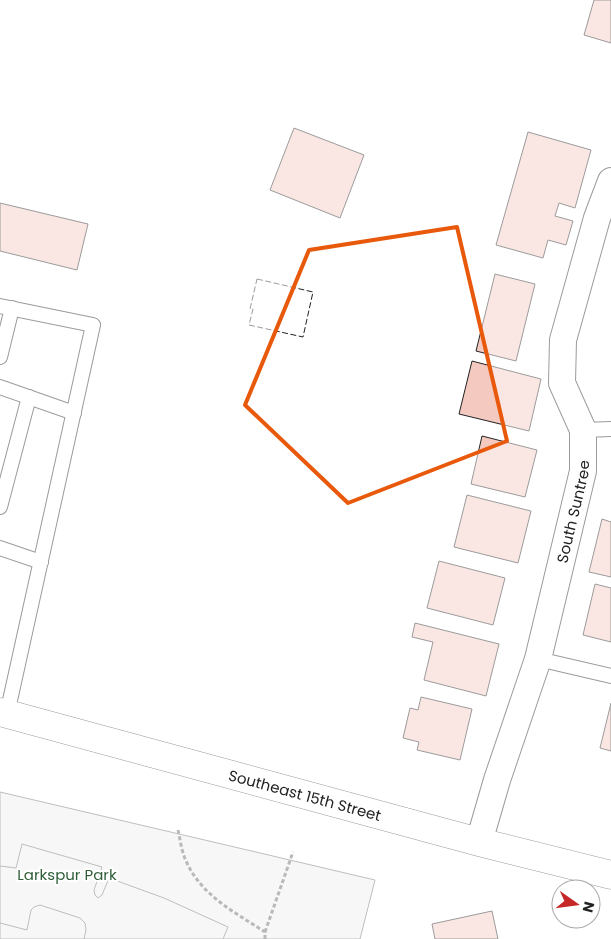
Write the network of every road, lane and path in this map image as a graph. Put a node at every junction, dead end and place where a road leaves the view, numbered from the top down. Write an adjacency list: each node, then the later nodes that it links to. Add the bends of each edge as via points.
1 (611, 181): 8 (street, South Suntree, via 597,218 563,340 562,383)
2 (6, 307): 3 (lane); 6 (lane, via 94,325)
3 (1, 350)
4 (1, 390): 5 (lane)
5 (29, 397): 6 (lane); 9 (lane)
6 (74, 413): 11 (lane)
7 (611, 429): 8 (lane)
8 (583, 430): 12 (street, South Suntree, via 582,471)
9 (0, 507)
10 (0, 548): 11 (lane)
11 (40, 562): 14 (lane)
12 (538, 659): 13 (lane); 16 (street, South Suntree)
13 (611, 676)
14 (3, 713): 16 (main road, Southeast 15th Street)
15 (178, 830): 19 (path, via 184,857 198,882 212,898)
16 (479, 842): 18 (main road, Southeast 15th Street)
17 (293, 852): 19 (path)
18 (611, 875)
19 (265, 932): 20 (path)
20 (265, 939)

